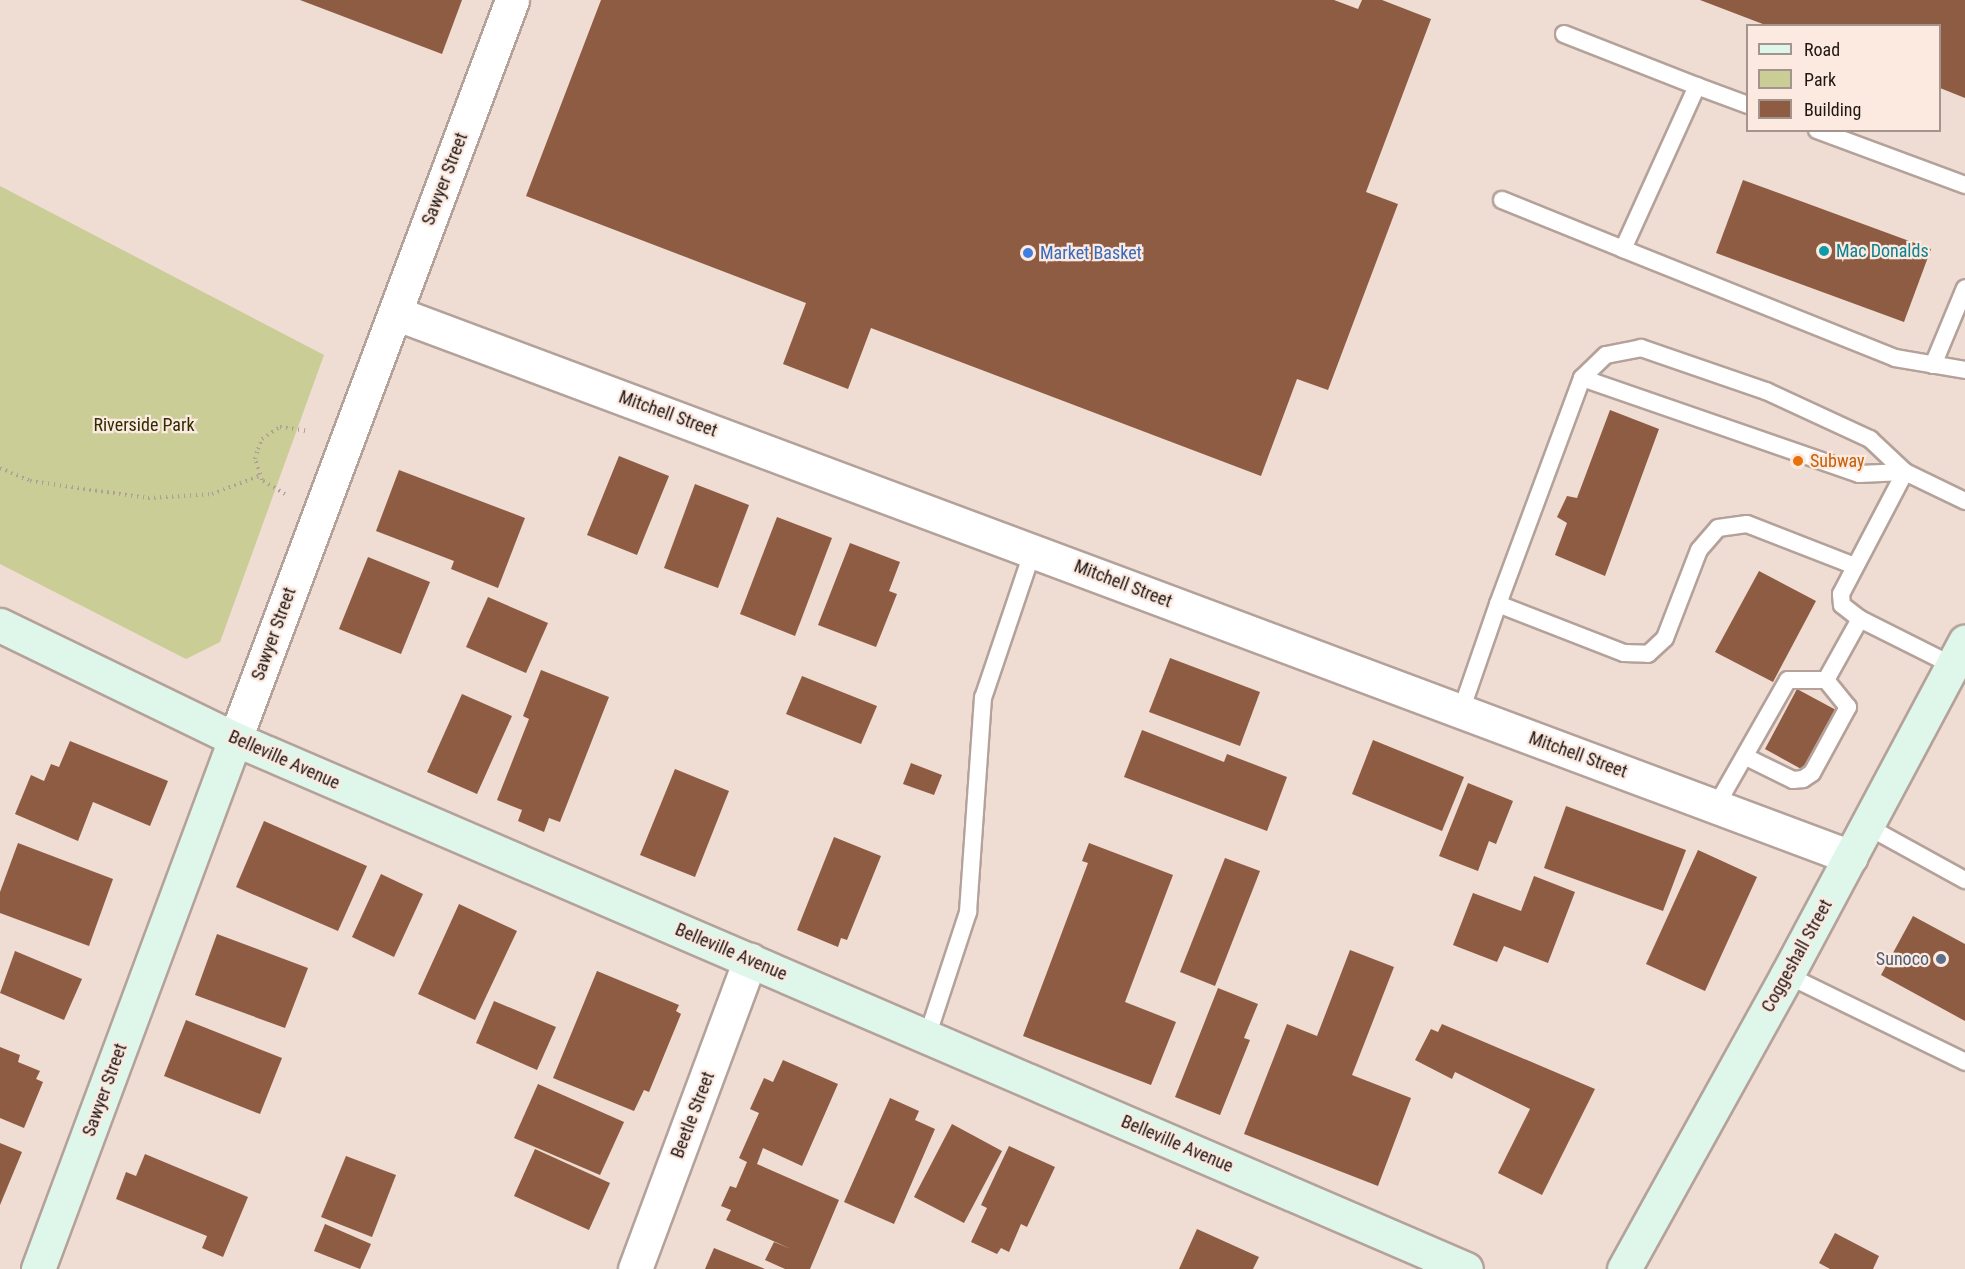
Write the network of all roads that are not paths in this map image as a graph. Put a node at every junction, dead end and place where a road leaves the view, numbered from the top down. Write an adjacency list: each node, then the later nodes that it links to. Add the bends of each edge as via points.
1 (512, 0): 10 (street, Sawyer Street)
2 (1564, 34): 3 (lane)
3 (1697, 86): 4 (lane); 8 (lane)
4 (1746, 104)
5 (1822, 132): 6 (lane)
6 (1965, 185)
7 (1502, 200): 8 (lane)
8 (1623, 249): 11 (lane, via 1894,358)
9 (1965, 288): 11 (lane)
10 (395, 313): 16 (street, Mitchell Street); 24 (street, Sawyer Street)
11 (1934, 365): 12 (lane)
12 (1965, 370)
13 (1582, 378): 14 (lane, via 1859,474); 14 (lane, via 1606,355 1641,348 1766,391 1870,439); 18 (lane)
14 (1905, 472): 15 (lane); 17 (lane)
15 (1965, 501)
16 (1033, 550): 23 (street, Mitchell Street); 32 (lane, via 982,698 968,912)
17 (1855, 566): 18 (lane, via 1747,524 1718,528 1699,550 1665,638 1648,654 1624,653); 19 (lane, via 1841,594 1842,605)
18 (1498, 604): 23 (lane)
19 (1860, 619): 21 (lane); 22 (lane)
20 (0, 625): 24 (main road, Belleville Avenue)
21 (1959, 653): 27 (main road, Coggeshall Street)
22 (1826, 680): 25 (lane, via 1788,680); 25 (lane, via 1848,706 1812,773 1793,780)
23 (1461, 711): 26 (street, Mitchell Street)
24 (235, 739): 30 (main road, Belleville Avenue); 34 (main road, Sawyer Street)
25 (1746, 758): 26 (lane)
26 (1716, 806): 28 (street, Mitchell Street)
27 (1867, 826): 28 (main road, Coggeshall Street); 29 (lane)
28 (1851, 856): 31 (main road, Coggeshall Street)
29 (1965, 880)
30 (750, 960): 32 (main road, Belleville Avenue); 35 (street, Beetle Street)
31 (1787, 975): 33 (lane); 37 (main road, Coggeshall Street)
32 (927, 1037): 36 (main road, Belleville Avenue)
33 (1965, 1062)
34 (38, 1269)
35 (635, 1269)
36 (1466, 1269)
37 (1624, 1269)

